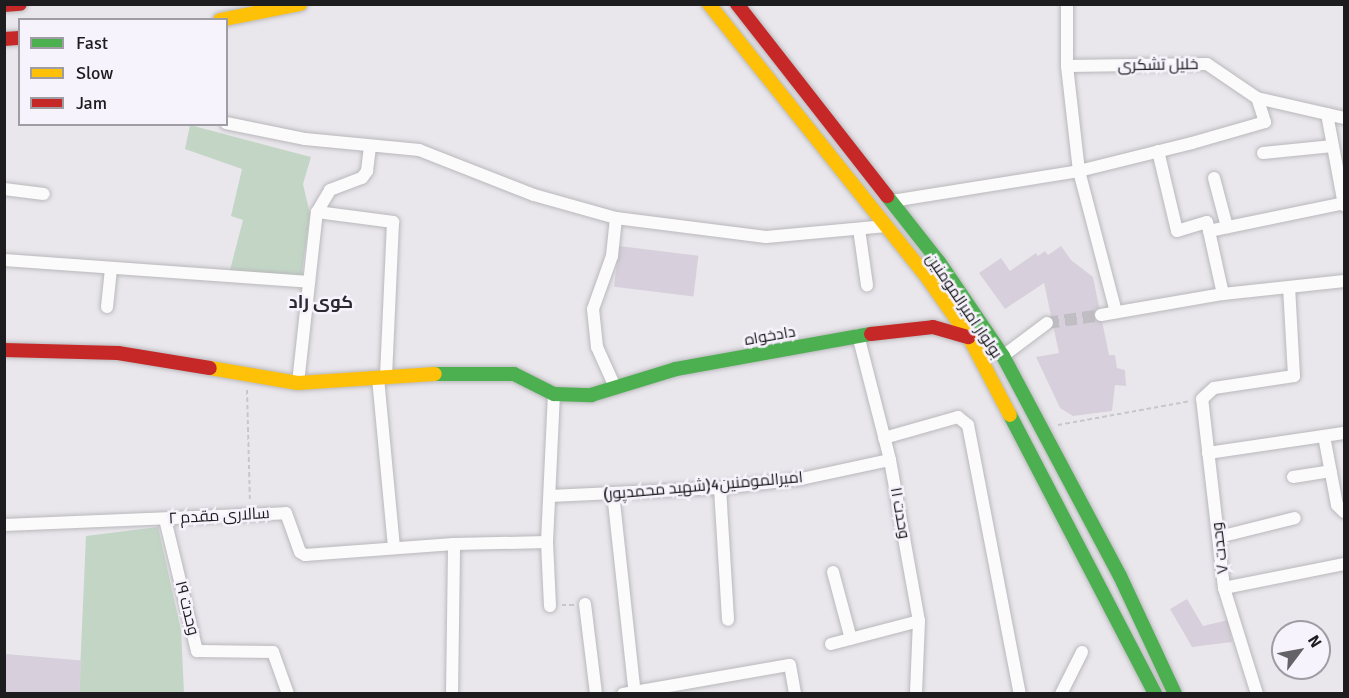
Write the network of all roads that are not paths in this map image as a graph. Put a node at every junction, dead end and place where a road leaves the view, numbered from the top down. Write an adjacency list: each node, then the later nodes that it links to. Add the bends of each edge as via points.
1 (20, 4): 6 (street)
2 (300, 4): 7 (street)
3 (708, 4): 25 (street, بولوار امیرالمومنین)
4 (737, 4): 21 (street, بولوار امیرالمومنین, via 781,65)
5 (1067, 4): 8 (street)
6 (4, 6)
7 (228, 18)
8 (1067, 66): 9 (street, خلیل تشکری, via 1208,64); 17 (street)
9 (1257, 98): 10 (street, خلیل تشکری); 15 (street, via 1265,122)
10 (1327, 114): 11 (street, خلیل تشکری); 13 (street)
11 (1344, 118)
12 (228, 123): 14 (street)
13 (1333, 146): 16 (street); 22 (street)
14 (370, 148): 23 (street, via 367,171 362,178 330,190); 24 (street, via 419,150 534,195)
15 (1158, 151): 17 (street); 28 (street, via 1177,231 1207,222)
16 (1263, 153)
17 (1079, 171): 21 (street); 38 (street)
18 (1214, 178): 26 (street)
19 (4, 189): 20 (street)
20 (44, 194)
21 (892, 201): 45 (street, بولوار امیرالمومنین)
22 (1344, 204): 26 (street)
23 (317, 212): 32 (street); 46 (street, via 393,222)
24 (616, 218): 27 (street, via 766,237); 48 (street, via 612,256 593,309 597,347)
25 (886, 226): 27 (street); 36 (street, بولوار امیرالمومنین)
26 (1227, 227): 28 (street)
27 (859, 229): 33 (street)
28 (1209, 231): 35 (street)
29 (4, 260): 30 (street)
30 (111, 271): 32 (street); 37 (street)
31 (1344, 281): 34 (street)
32 (309, 282): 47 (street)
33 (867, 285)
34 (1289, 287): 35 (street); 53 (street, وحدت ۷, via 1294,376 1214,388 1202,399)
35 (1223, 294): 38 (street)
36 (939, 295): 41 (street, via 943,315); 43 (street, بولوار امیرالمومنین)
37 (106, 307)
38 (1116, 312): 39 (street)
39 (1101, 315)
40 (1047, 323): 45 (street)
41 (933, 327): 42 (street, دادخواه); 43 (street)
42 (858, 335): 48 (street, دادخواه, via 676,369); 52 (street, وحدت ۱۱)
43 (969, 337): 86 (street, بولوار امیرالمومنین)
44 (4, 350): 47 (street, via 118,353)
45 (1004, 356): 87 (street, بولوار امیرالمومنین, via 1044,428)
46 (382, 378): 47 (street); 49 (street, via 514,374); 67 (street)
47 (298, 383)
48 (615, 387): 49 (street, دادخواه, via 591,395)
49 (554, 394): 59 (street)
50 (1344, 433): 51 (street)
51 (1324, 436): 53 (street); 55 (street)
52 (884, 438): 54 (street, وحدت ۱۱); 84 (street, via 958,417 964,419)
53 (1208, 453): 64 (street, وحدت ۷)
54 (890, 460): 57 (street, امیرالمومنین4(شهید محمدپور), via 801,479); 74 (street, وحدت ۱۱)
55 (1331, 471): 56 (street); 60 (street, via 1337,505)
56 (1293, 477)
57 (720, 488): 58 (street, امیرالمومنین4(شهید محمدپور)); 73 (street)
58 (613, 493): 59 (street, امیرالمومنین4(شهید محمدپور)); 81 (street)
59 (550, 496): 65 (street)
60 (1344, 512)
61 (1295, 518): 64 (street)
62 (165, 519): 63 (street, سالاری مقدم ۲); 67 (street, سالاری مقدم ۲, via 250,512 288,514 302,555); 78 (street, وحدت ۱۹, via 197,651 273,652)
63 (4, 525)
64 (1219, 537): 70 (street, وحدت ۷)
65 (548, 542): 66 (street, سالاری مقدم ۲); 72 (street)
66 (454, 544): 67 (street, سالاری مقدم ۲); 79 (street)
67 (394, 548)
68 (1344, 564): 70 (street)
69 (833, 572): 75 (street)
70 (1224, 588): 88 (street, وحدت ۷)
71 (585, 604): 80 (street)
72 (550, 606)
73 (728, 620)
74 (920, 621): 75 (street); 83 (street, وحدت ۱۱)
75 (851, 639): 76 (street)
76 (831, 644)
77 (1082, 652): 85 (street)
78 (288, 693)
79 (452, 693)
80 (596, 693)
81 (631, 693): 82 (street, via 790,664)
82 (795, 693)
83 (916, 693)
84 (1020, 693)
85 (1061, 693)
86 (1155, 693)
87 (1175, 693)
88 (1257, 693)

